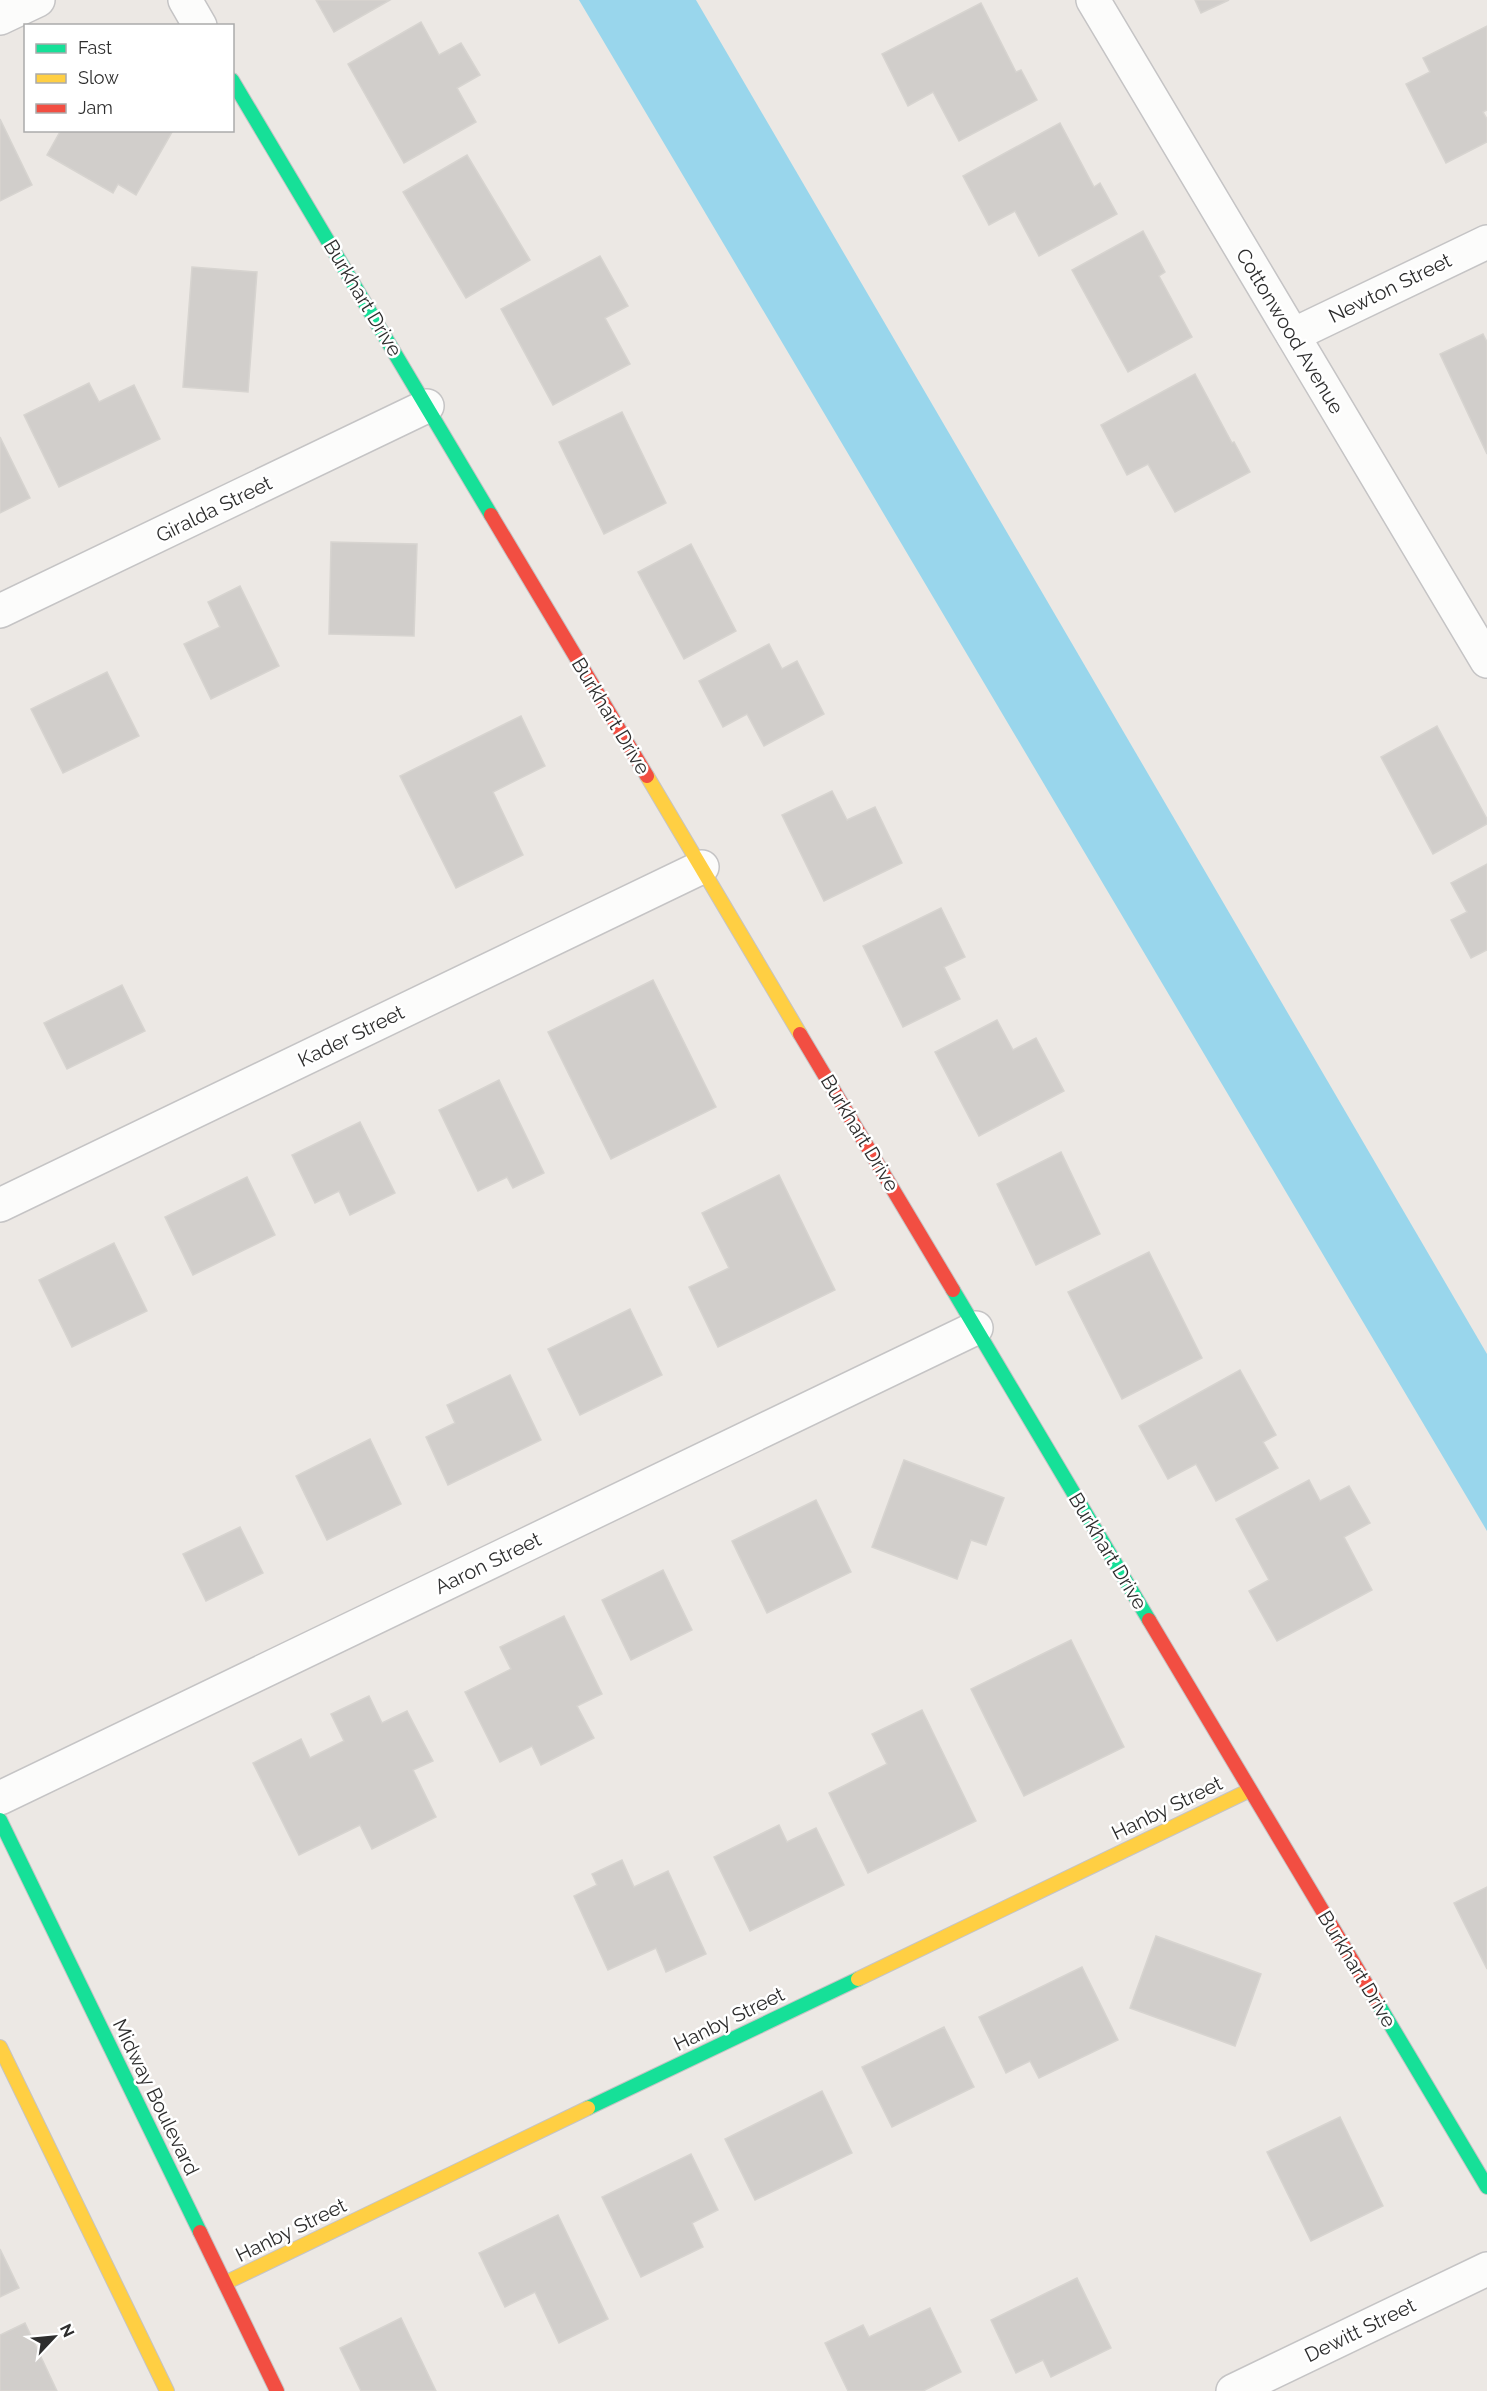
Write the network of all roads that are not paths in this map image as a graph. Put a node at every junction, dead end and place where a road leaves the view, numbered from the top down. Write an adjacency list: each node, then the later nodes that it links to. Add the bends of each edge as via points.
1 (38, 0): 4 (street)
2 (185, 0): 5 (street)
3 (1093, 0): 8 (street, Cottonwood Avenue)
4 (0, 18)
5 (199, 24)
6 (234, 83): 9 (street, Burkhart Drive)
7 (1487, 242): 8 (street, Newton Street)
8 (1293, 335): 11 (street, Cottonwood Avenue)
9 (427, 406): 10 (street, Giralda Street); 12 (street, Burkhart Drive)
10 (0, 611)
11 (1487, 661)
12 (702, 867): 13 (street, Kader Street); 14 (street, Burkhart Drive)
13 (0, 1205)
14 (976, 1328): 15 (street, Burkhart Drive); 16 (street, Aaron Street)
15 (1250, 1790): 19 (street, Burkhart Drive); 21 (street, Hanby Street)
16 (0, 1798)
17 (0, 1820): 21 (street, Midway Boulevard)
18 (0, 2047): 22 (street)
19 (1487, 2187)
20 (1487, 2269): 24 (street, Dewitt Street)
21 (225, 2283): 23 (street, Midway Boulevard)
22 (166, 2391)
23 (277, 2391)
24 (1233, 2391)

